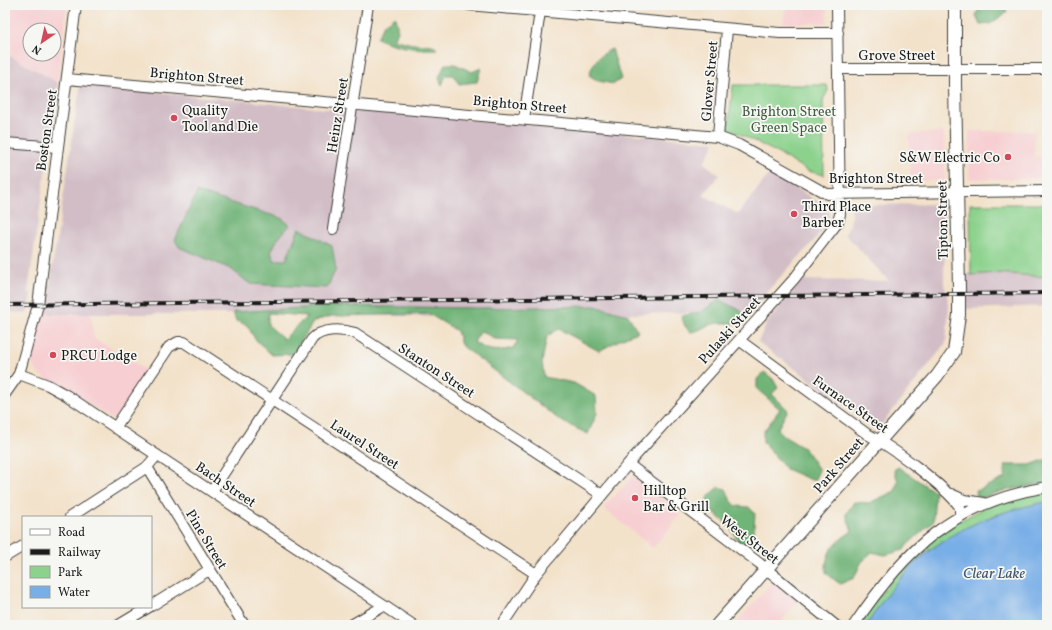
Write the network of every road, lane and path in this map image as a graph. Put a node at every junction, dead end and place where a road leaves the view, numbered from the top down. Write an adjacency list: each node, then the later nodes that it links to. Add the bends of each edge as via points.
1 (76, 5): 12 (street, Boston Street)
2 (368, 5): 13 (street, Heinz Street)
3 (469, 5): 6 (street)
4 (837, 5): 8 (street, Pulaski Street)
5 (955, 5): 10 (street, Tipton Street)
6 (540, 12): 7 (street); 14 (street)
7 (727, 29): 8 (street, via 780,33); 15 (street, Glover Street)
8 (838, 32): 9 (street, Pulaski Street)
9 (839, 69): 10 (street, Grove Street); 20 (street, Pulaski Street)
10 (955, 69): 11 (street, Grove Street); 19 (street, Tipton Street)
11 (1047, 69)
12 (67, 79): 13 (street, Brighton Street); 17 (street, Boston Street)
13 (353, 103): 14 (street, Brighton Street); 21 (street, Heinz Street)
14 (524, 119): 15 (street, Brighton Street)
15 (718, 137): 20 (street, Brighton Street, via 746,148 820,191)
16 (5, 142): 17 (street)
17 (58, 147): 24 (street, Boston Street, via 43,259 35,289 30,334)
18 (1047, 191): 19 (street, Brighton Street)
19 (957, 192): 20 (street, Brighton Street); 22 (street, Tipton Street)
20 (839, 194): 23 (street, Pulaski Street, via 838,222 794,279)
21 (333, 229)
22 (959, 315): 28 (street, Park Street, via 955,347 948,362)
23 (739, 340): 28 (street, Furnace Street); 30 (street, Pulaski Street)
24 (19, 374): 25 (street, Boston Street); 27 (street, Bach Street, via 58,391)
25 (5, 394)
26 (271, 399): 27 (street, Laurel Street, via 190,345 178,342 169,347); 33 (street); 35 (street, Stanton Street, via 318,333 351,332); 43 (street, Laurel Street)
27 (115, 428): 29 (street, Bach Street)
28 (879, 441): 34 (street, Furnace Street); 41 (street, Park Street)
29 (157, 455): 31 (street); 33 (street, Bach Street)
30 (628, 464): 35 (street, Pulaski Street); 41 (street, West Street)
31 (147, 467): 37 (street); 42 (street, Pine Street)
32 (1047, 487): 36 (street)
33 (212, 491): 45 (street, Bach Street)
34 (947, 492): 36 (street, Furnace Street, via 964,500); 38 (street, Furnace Street, via 960,507)
35 (602, 495): 43 (street, Pulaski Street)
36 (984, 503): 38 (street)
37 (72, 516)
38 (960, 516): 54 (street, via 922,543 901,564 876,593)
39 (22, 547): 40 (street)
40 (5, 557)
41 (766, 569): 52 (street, Park Street); 53 (street, West Street)
42 (209, 570): 44 (street); 48 (street, Pine Street)
43 (536, 574): 51 (street, Pulaski Street)
44 (152, 605)
45 (384, 606): 49 (street); 50 (street, Bach Street)
46 (147, 608): 47 (street)
47 (120, 625)
48 (244, 625)
49 (351, 625)
50 (414, 625)
51 (502, 625)
52 (717, 625)
53 (835, 625)
54 (854, 625)

